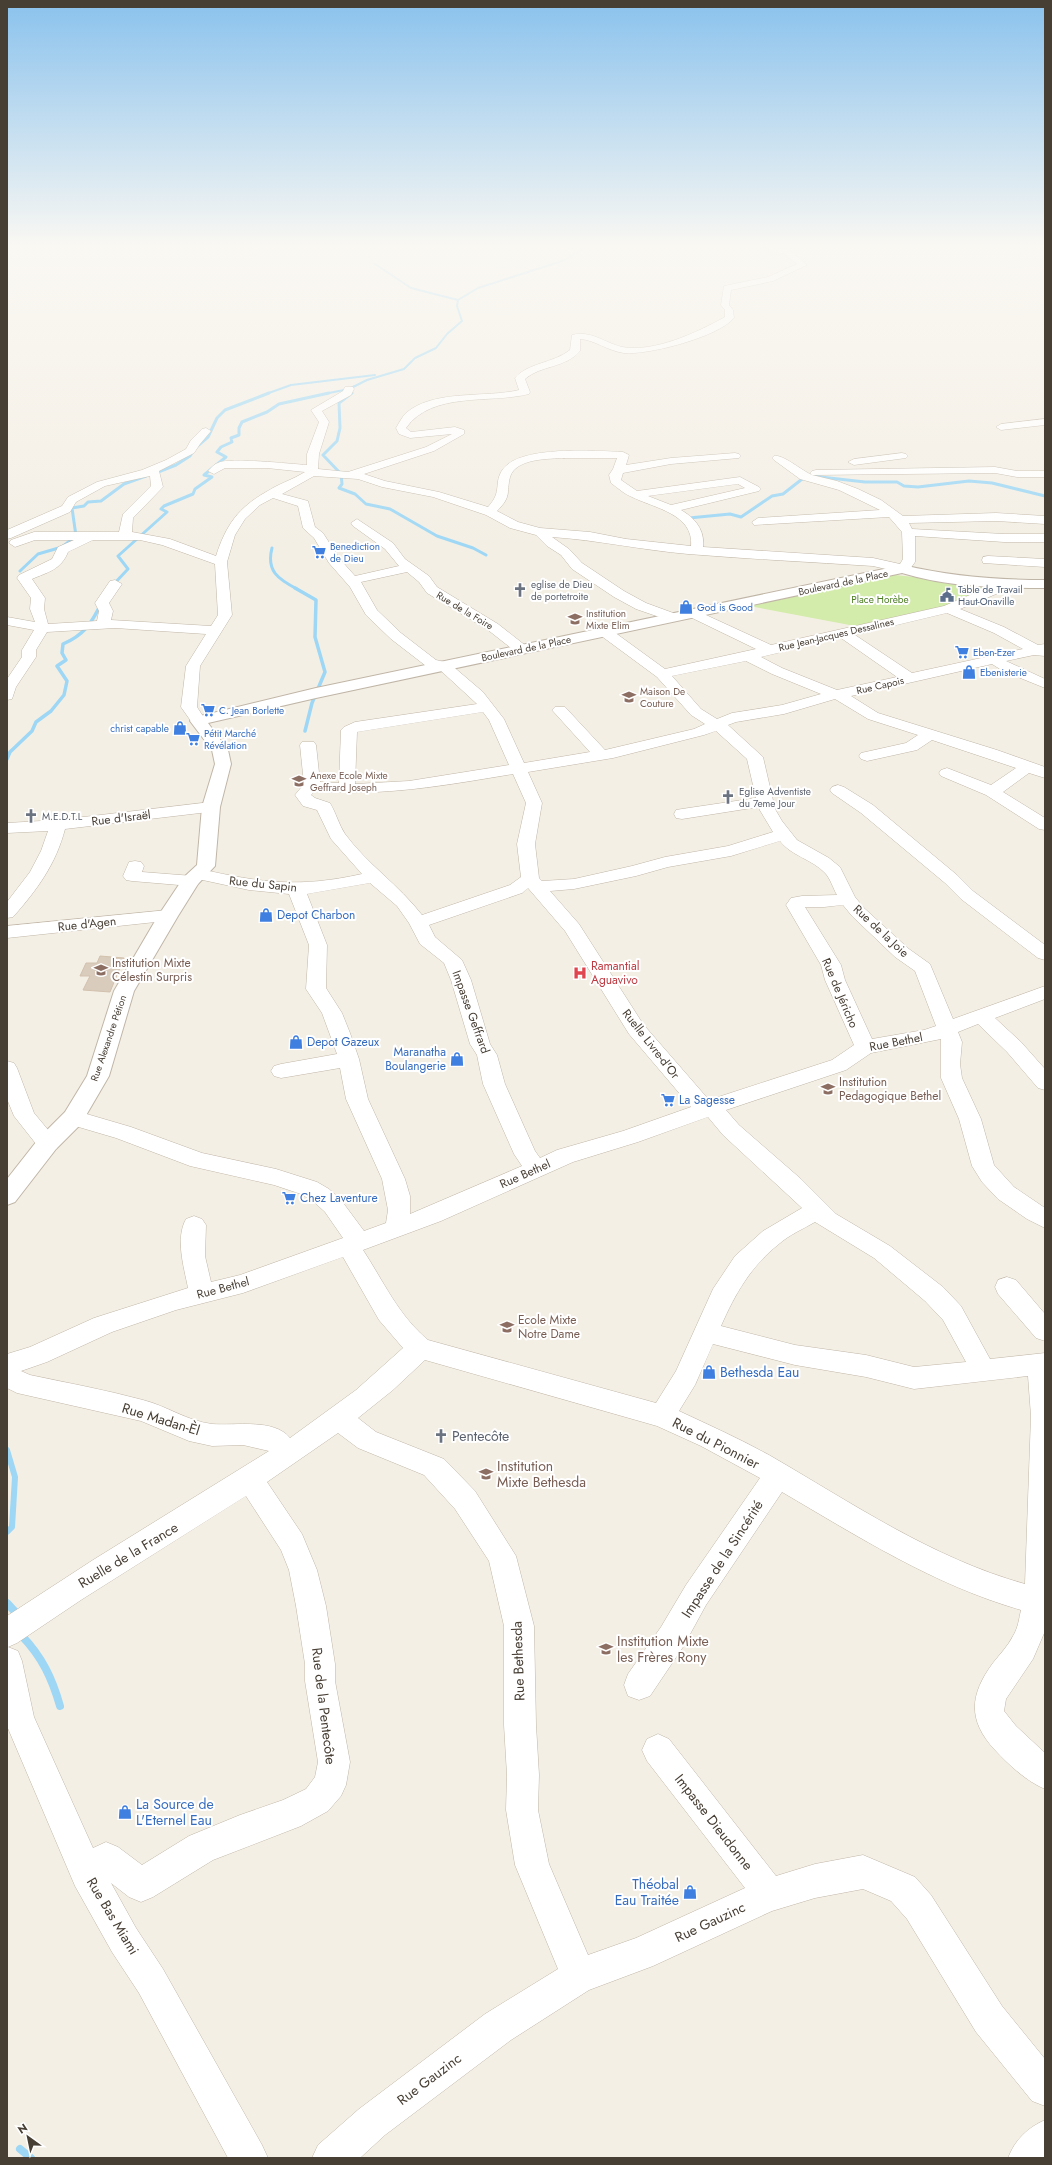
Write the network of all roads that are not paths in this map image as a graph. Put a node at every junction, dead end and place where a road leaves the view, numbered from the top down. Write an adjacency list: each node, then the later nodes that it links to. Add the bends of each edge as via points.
1 (575, 346): 17 (street, via 575,351 559,361 532,370 520,378 525,392 437,404 418,410 404,421 401,428 403,432 410,435 455,430 460,432 459,434 430,449)
2 (608, 346): 3 (street, via 626,350)
3 (658, 346)
4 (349, 389): 11 (street, via 347,393 316,410 324,422 313,454)
5 (1045, 422): 6 (street)
6 (1001, 427)
7 (206, 432): 14 (street, via 190,451)
8 (735, 456): 12 (street, via 671,461)
9 (902, 456): 15 (street, via 835,464)
10 (778, 458): 18 (street, via 787,467)
11 (312, 470): 13 (street, via 267,465 222,466); 17 (street); 19 (street, Rue Alexandre Pétion, via 297,482)
12 (619, 470): 20 (street, via 615,475 615,481); 22 (street, via 623,455 527,459 508,472 503,480 503,496)
13 (214, 471)
14 (146, 472): 30 (street, via 101,484 72,500 66,509); 32 (street, via 155,474 157,487 127,517)
15 (825, 472): 16 (street, via 995,470 1017,474); 18 (street)
16 (1045, 474)
17 (350, 475): 22 (street, via 435,494)
18 (802, 475): 23 (street, via 852,490)
19 (270, 494): 37 (street, Rue Alexandre Pétion, via 256,502 240,517 229,535); 41 (street, via 304,504 309,528 319,536 334,560)
20 (634, 494): 21 (street); 21 (street, via 740,480 755,489)
21 (669, 508): 35 (street, via 695,527)
22 (490, 512): 28 (street, via 514,525)
23 (890, 513): 24 (street); 26 (street)
24 (900, 520): 25 (street, via 996,517); 29 (street)
25 (1045, 520)
26 (758, 522)
27 (357, 523): 39 (street, Rue de la Foire, via 389,546)
28 (540, 532): 35 (street); 47 (street, via 565,552 577,566 619,594 641,606)
29 (908, 532): 33 (street); 40 (street, via 909,562)
30 (7, 535)
31 (92, 536): 32 (street); 34 (street, via 34,536); 50 (street, via 66,547 58,561 24,578 38,598 37,609)
32 (125, 536): 37 (street, via 160,540)
33 (1045, 538)
34 (7, 546)
35 (697, 550): 40 (street, via 873,562)
36 (988, 560): 38 (street)
37 (220, 562): 51 (street, Rue Alexandre Pétion, via 225,615)
38 (1045, 563)
39 (410, 568): 41 (street); 54 (street, Rue de la Foire, via 432,590 493,627)
40 (903, 569): 43 (street, via 912,573 954,579); 46 (street, Boulevard de la Place)
41 (352, 580): 59 (street, via 371,612 396,636 432,663)
42 (115, 584): 49 (street, via 102,603 106,611)
43 (1008, 584): 44 (street); 45 (street, Rue Jean-Jacques Dessalines)
44 (1045, 584)
45 (948, 609): 53 (street, Rue Jean-Jacques Dessalines); 56 (street)
46 (693, 613): 47 (street, Boulevard de la Place); 55 (street)
47 (671, 617): 52 (street, Boulevard de la Place)
48 (7, 621): 50 (street)
49 (103, 624): 50 (street); 51 (street)
50 (42, 628): 64 (street, via 29,650 29,657 9,686)
51 (215, 630): 67 (street, Rue Alexandre Pétion, via 193,666 189,707)
52 (605, 632): 54 (street, Boulevard de la Place); 60 (street, Rue de la Joie)
53 (843, 633): 55 (street, Rue Jean-Jacques Dessalines); 61 (street)
54 (521, 649): 59 (street, Boulevard de la Place)
55 (769, 650): 57 (street, Rue Jean-Jacques Dessalines)
56 (1041, 651): 58 (street, Rue Capois)
57 (748, 656): 60 (street, Rue Jean-Jacques Dessalines); 63 (street, via 767,667)
58 (994, 659): 61 (street, Rue Capois); 62 (street)
59 (444, 666): 65 (street); 67 (street, Boulevard de la Place, via 316,693)
60 (662, 674): 68 (street, Rue de la Joie, via 696,712)
61 (909, 678): 63 (street, Rue Capois)
62 (1045, 684)
63 (834, 695): 68 (street, Rue Capois, via 784,709 732,718); 69 (street, via 844,698 873,716)
64 (7, 696)
65 (488, 707): 73 (street); 78 (street, via 349,730)
66 (560, 710): 71 (street)
67 (198, 722): 82 (street, Rue Alexandre Pétion, via 220,750 222,764)
68 (717, 724): 71 (street, Rue Capois, via 699,732); 81 (street, Rue de la Joie, via 755,757)
69 (930, 734): 72 (street, via 911,747); 74 (street)
70 (308, 745): 77 (street, Impasse Geffrard)
71 (601, 755): 73 (street, Rue Capois)
72 (867, 756)
73 (515, 762): 78 (street, Rue Capois, via 409,786); 91 (street, via 534,803 526,844)
74 (1027, 767): 76 (street); 80 (street)
75 (947, 773): 80 (street)
76 (1045, 773)
77 (312, 786): 78 (street, Rue Capois); 90 (street, Impasse Geffrard, via 303,795 309,802 324,807 337,835)
78 (347, 789)
79 (838, 790): 98 (street, via 867,809 967,895)
80 (992, 792): 84 (street)
81 (766, 801): 83 (street); 87 (street, Rue de la Joie, via 767,809)
82 (211, 807): 85 (street, Rue d'Israël); 89 (street, Rue Alexandre Pétion, via 206,866)
83 (682, 814)
84 (1045, 824)
85 (58, 825): 86 (street, Rue d'Israël); 94 (street, via 45,864)
86 (7, 828)
87 (783, 834): 91 (street, via 731,852 665,862 574,884); 93 (street, Rue de la Joie, via 791,844 834,871)
88 (135, 866): 89 (street, Rue du Sapin, via 132,876)
89 (196, 877): 92 (street, Rue du Sapin); 95 (street, Rue Alexandre Pétion)
90 (374, 877): 92 (street, Rue du Sapin, via 330,886); 96 (street, Impasse Geffrard, via 404,902)
91 (534, 883): 96 (street); 107 (street, Ruelle Livre-d'Or, via 572,928 636,1029)
92 (296, 889): 103 (street, via 318,945 316,989 326,1000)
93 (847, 898): 101 (street, Rue de la Joie, via 858,912 902,953 923,968); 102 (street, Rue de Jéricho, via 831,902 803,900 795,905 831,965)
94 (7, 912)
95 (168, 916): 97 (street, Rue d'Agen); 108 (street, Rue Alexandre Pétion, via 124,991 98,1076)
96 (418, 922): 110 (street, Impasse Geffrard, via 427,940 452,960 461,980 480,1044 487,1055 494,1084 525,1154)
97 (7, 932)
98 (1045, 954)
99 (1045, 992): 100 (street, Rue Bethel)
100 (982, 1017): 101 (street, Rue Bethel); 106 (street, via 1014,1047)
101 (946, 1029): 102 (street, Rue Bethel, via 928,1036); 113 (street, Rue de la Joie, via 953,1051 950,1071 958,1096 968,1114 984,1166 1002,1190 1017,1203)
102 (865, 1048): 107 (street, Rue Bethel, via 826,1070)
103 (349, 1059): 105 (street); 115 (street, via 356,1098 388,1163 400,1206 400,1217 397,1220)
104 (7, 1068): 109 (street, via 25,1116)
105 (281, 1071)
106 (1045, 1083)
107 (708, 1108): 110 (street, Rue Bethel); 112 (street, Ruelle Livre-d'Or, via 793,1185)
108 (73, 1118): 109 (street, Rue Alexandre Pétion); 116 (street, Rue du Pionnier, via 123,1132 198,1160 276,1177 309,1188 333,1206)
109 (48, 1143): 111 (street, Rue Alexandre Pétion)
110 (536, 1168): 115 (street, Rue Bethel, via 465,1202)
111 (7, 1196)
112 (816, 1210): 120 (street, via 771,1237 743,1263 722,1296); 124 (street, Ruelle Livre-d'Or, via 882,1252 934,1294 952,1313)
113 (1045, 1219)
114 (194, 1225): 118 (street, via 193,1256)
115 (400, 1227): 116 (street, Rue Bethel)
116 (353, 1244): 118 (street, Rue Bethel, via 243,1284); 121 (street, Rue du Pionnier, via 385,1311 406,1337)
117 (1007, 1287): 119 (street)
118 (202, 1294): 122 (street, Rue Bethel, via 103,1325 38,1355)
119 (1045, 1331)
120 (707, 1332): 124 (street, via 795,1355 866,1366 914,1378); 126 (street, via 686,1377)
121 (420, 1348): 126 (street, Rue du Pionnier); 127 (street, Ruelle de la France, via 404,1365)
122 (7, 1365)
123 (1041, 1365): 124 (street); 131 (street, via 1044,1524)
124 (983, 1370)
125 (7, 1376): 128 (street, Rue Madan-Èl, via 26,1385 144,1411 189,1430 212,1435 243,1434 276,1440)
126 (662, 1416): 129 (street, Rue du Pionnier, via 694,1429)
127 (339, 1419): 128 (street, Ruelle de la France); 139 (street, Rue Bethesda, via 367,1440 434,1467 465,1500 502,1556 519,1626 522,1810 532,1865)
128 (288, 1454): 130 (street, Ruelle de la France)
129 (778, 1475): 131 (street, Rue du Pionnier, via 917,1555 973,1580); 134 (street, Impasse de la Sincérité, via 700,1588 672,1637)
130 (250, 1479): 132 (street, Ruelle de la France, via 52,1600); 137 (street, Rue de la Pentecôte, via 292,1543 303,1570 311,1606 320,1664 320,1681 334,1762 330,1784 317,1800 289,1814 201,1848 141,1885 106,1859)
131 (1040, 1602): 136 (street, via 1026,1642 992,1693 989,1710 992,1721 1008,1740)
132 (7, 1633)
133 (7, 1661): 137 (street, Rue Bas Miami, via 19,1718)
134 (639, 1685)
135 (658, 1750): 138 (street, Impasse Dieudonne)
136 (1045, 1773)
137 (87, 1874): 142 (street, Rue Bas Miami, via 124,1940 151,1981)
138 (768, 1895): 139 (street, Rue Gauzinc, via 649,1950); 140 (street, Rue Gauzinc, via 815,1881 863,1872 903,1889 919,1907 989,2019)
139 (579, 1976): 143 (street, Rue Gauzinc, via 498,2027 372,2122)
140 (1045, 2088)
141 (1045, 2139): 144 (street)
142 (249, 2158)
143 (331, 2158)
144 (1027, 2158)

